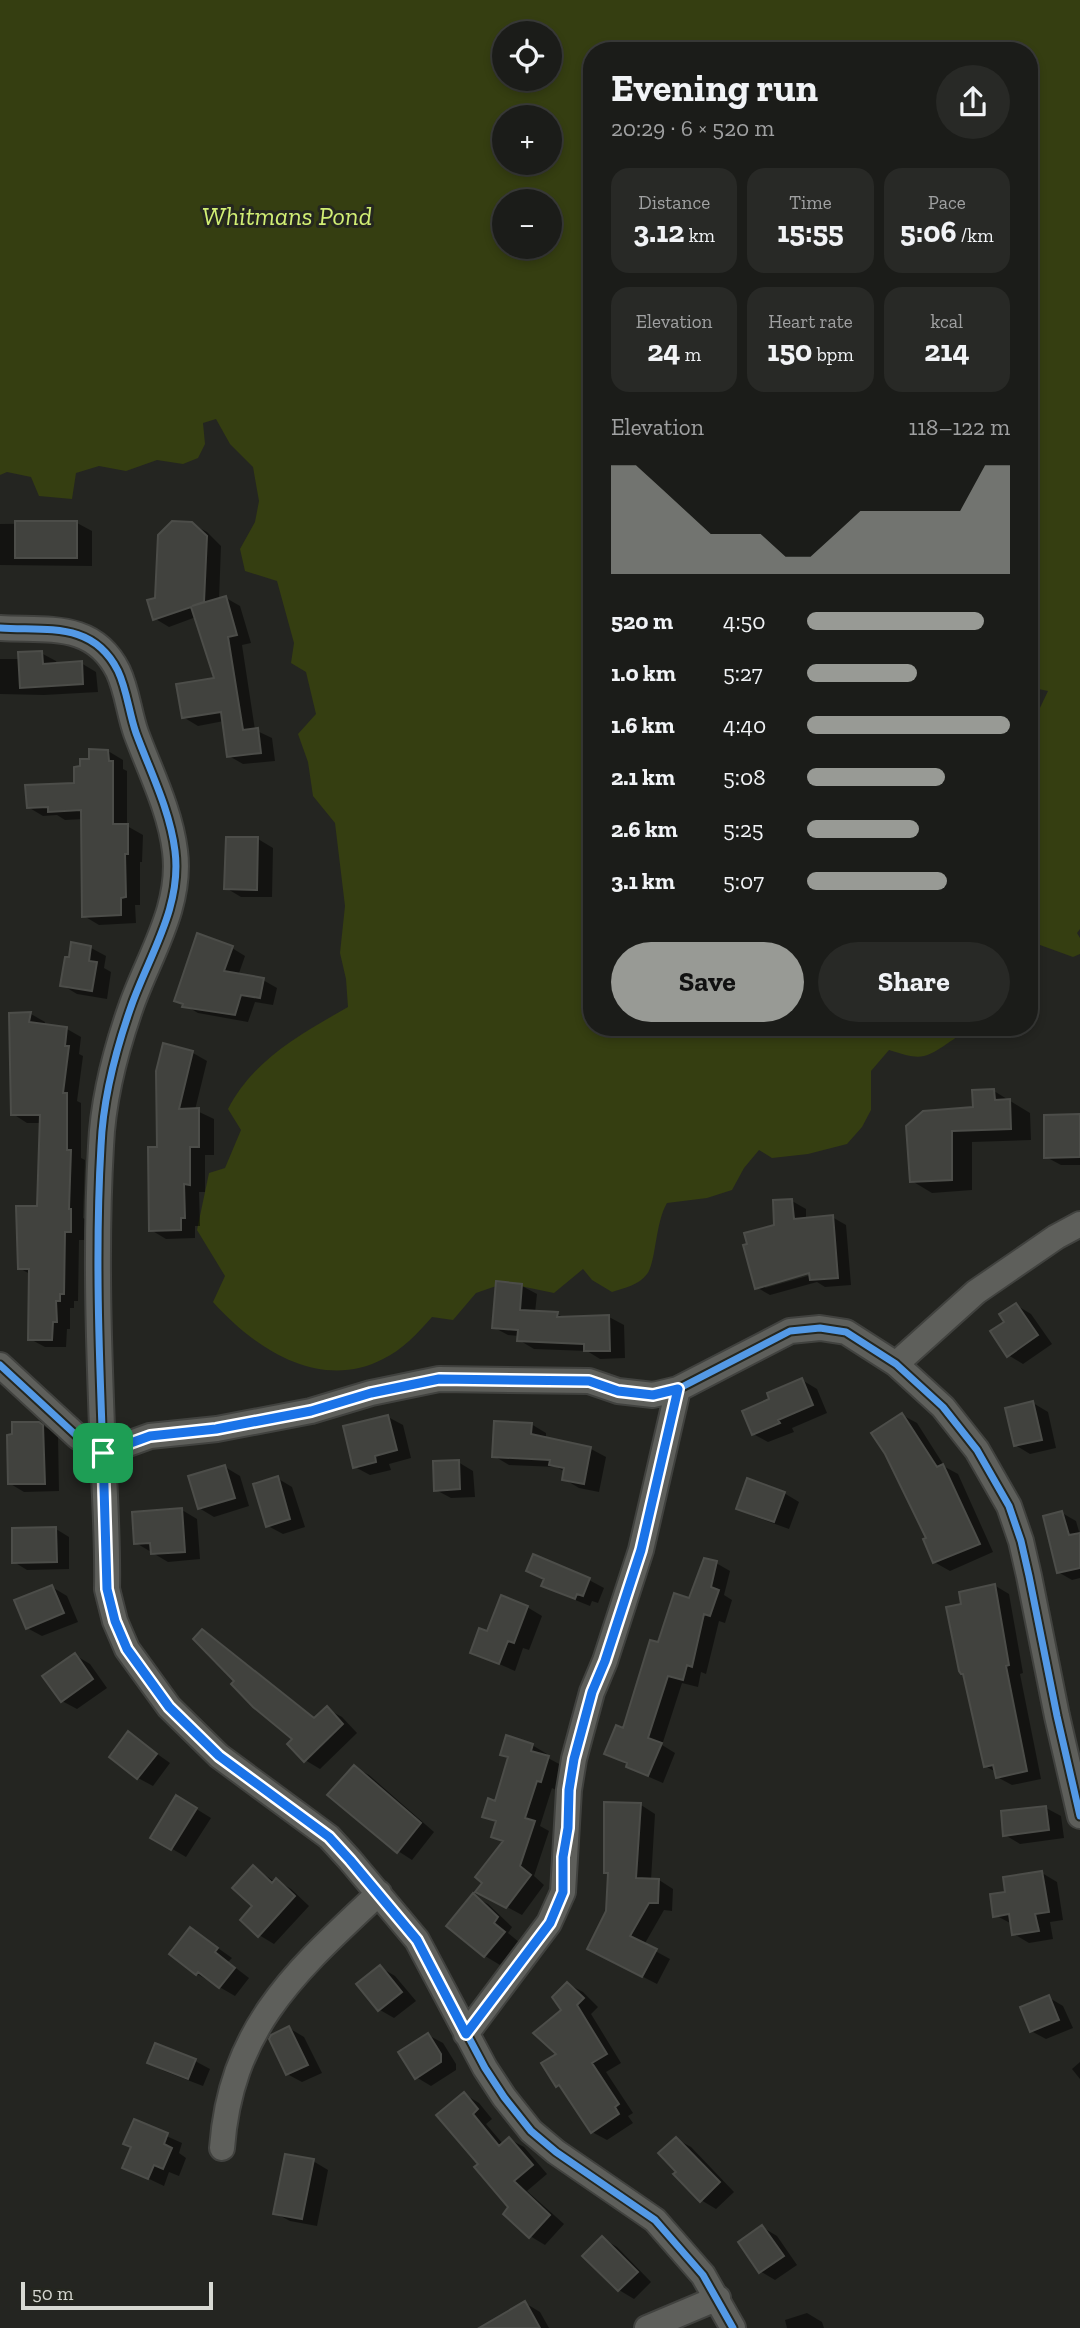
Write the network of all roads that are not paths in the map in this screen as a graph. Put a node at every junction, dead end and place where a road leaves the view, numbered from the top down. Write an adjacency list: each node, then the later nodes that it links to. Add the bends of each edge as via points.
1 (0, 628): 6 (street, via 75,632 93,639 106,652 118,672 175,850 175,885 166,926 132,1003 116,1054 101,1144 98,1294)
2 (1080, 1224): 3 (street, via 976,1292)
3 (897, 1364): 5 (street, via 846,1332 820,1328 790,1331); 7 (street, via 943,1408 977,1450 1009,1506 1021,1541)
4 (0, 1365): 6 (street, via 78,1437)
5 (678, 1389): 6 (street, via 653,1395 618,1391 589,1381 439,1379 311,1411 150,1436); 9 (street, via 641,1550 574,1759 563,1892 550,1923)
6 (103, 1453): 8 (street, via 107,1589 127,1649 169,1707 219,1756 329,1837)
7 (1080, 1816)
8 (379, 1893): 9 (street, via 417,1940); 10 (street, via 306,1962 274,2000 240,2060 228,2098)
9 (466, 2034): 11 (street, via 504,2097 531,2131 655,2220 696,2265)
10 (222, 2148)
11 (718, 2298): 12 (street); 13 (street)
12 (648, 2328)
13 (733, 2328)

